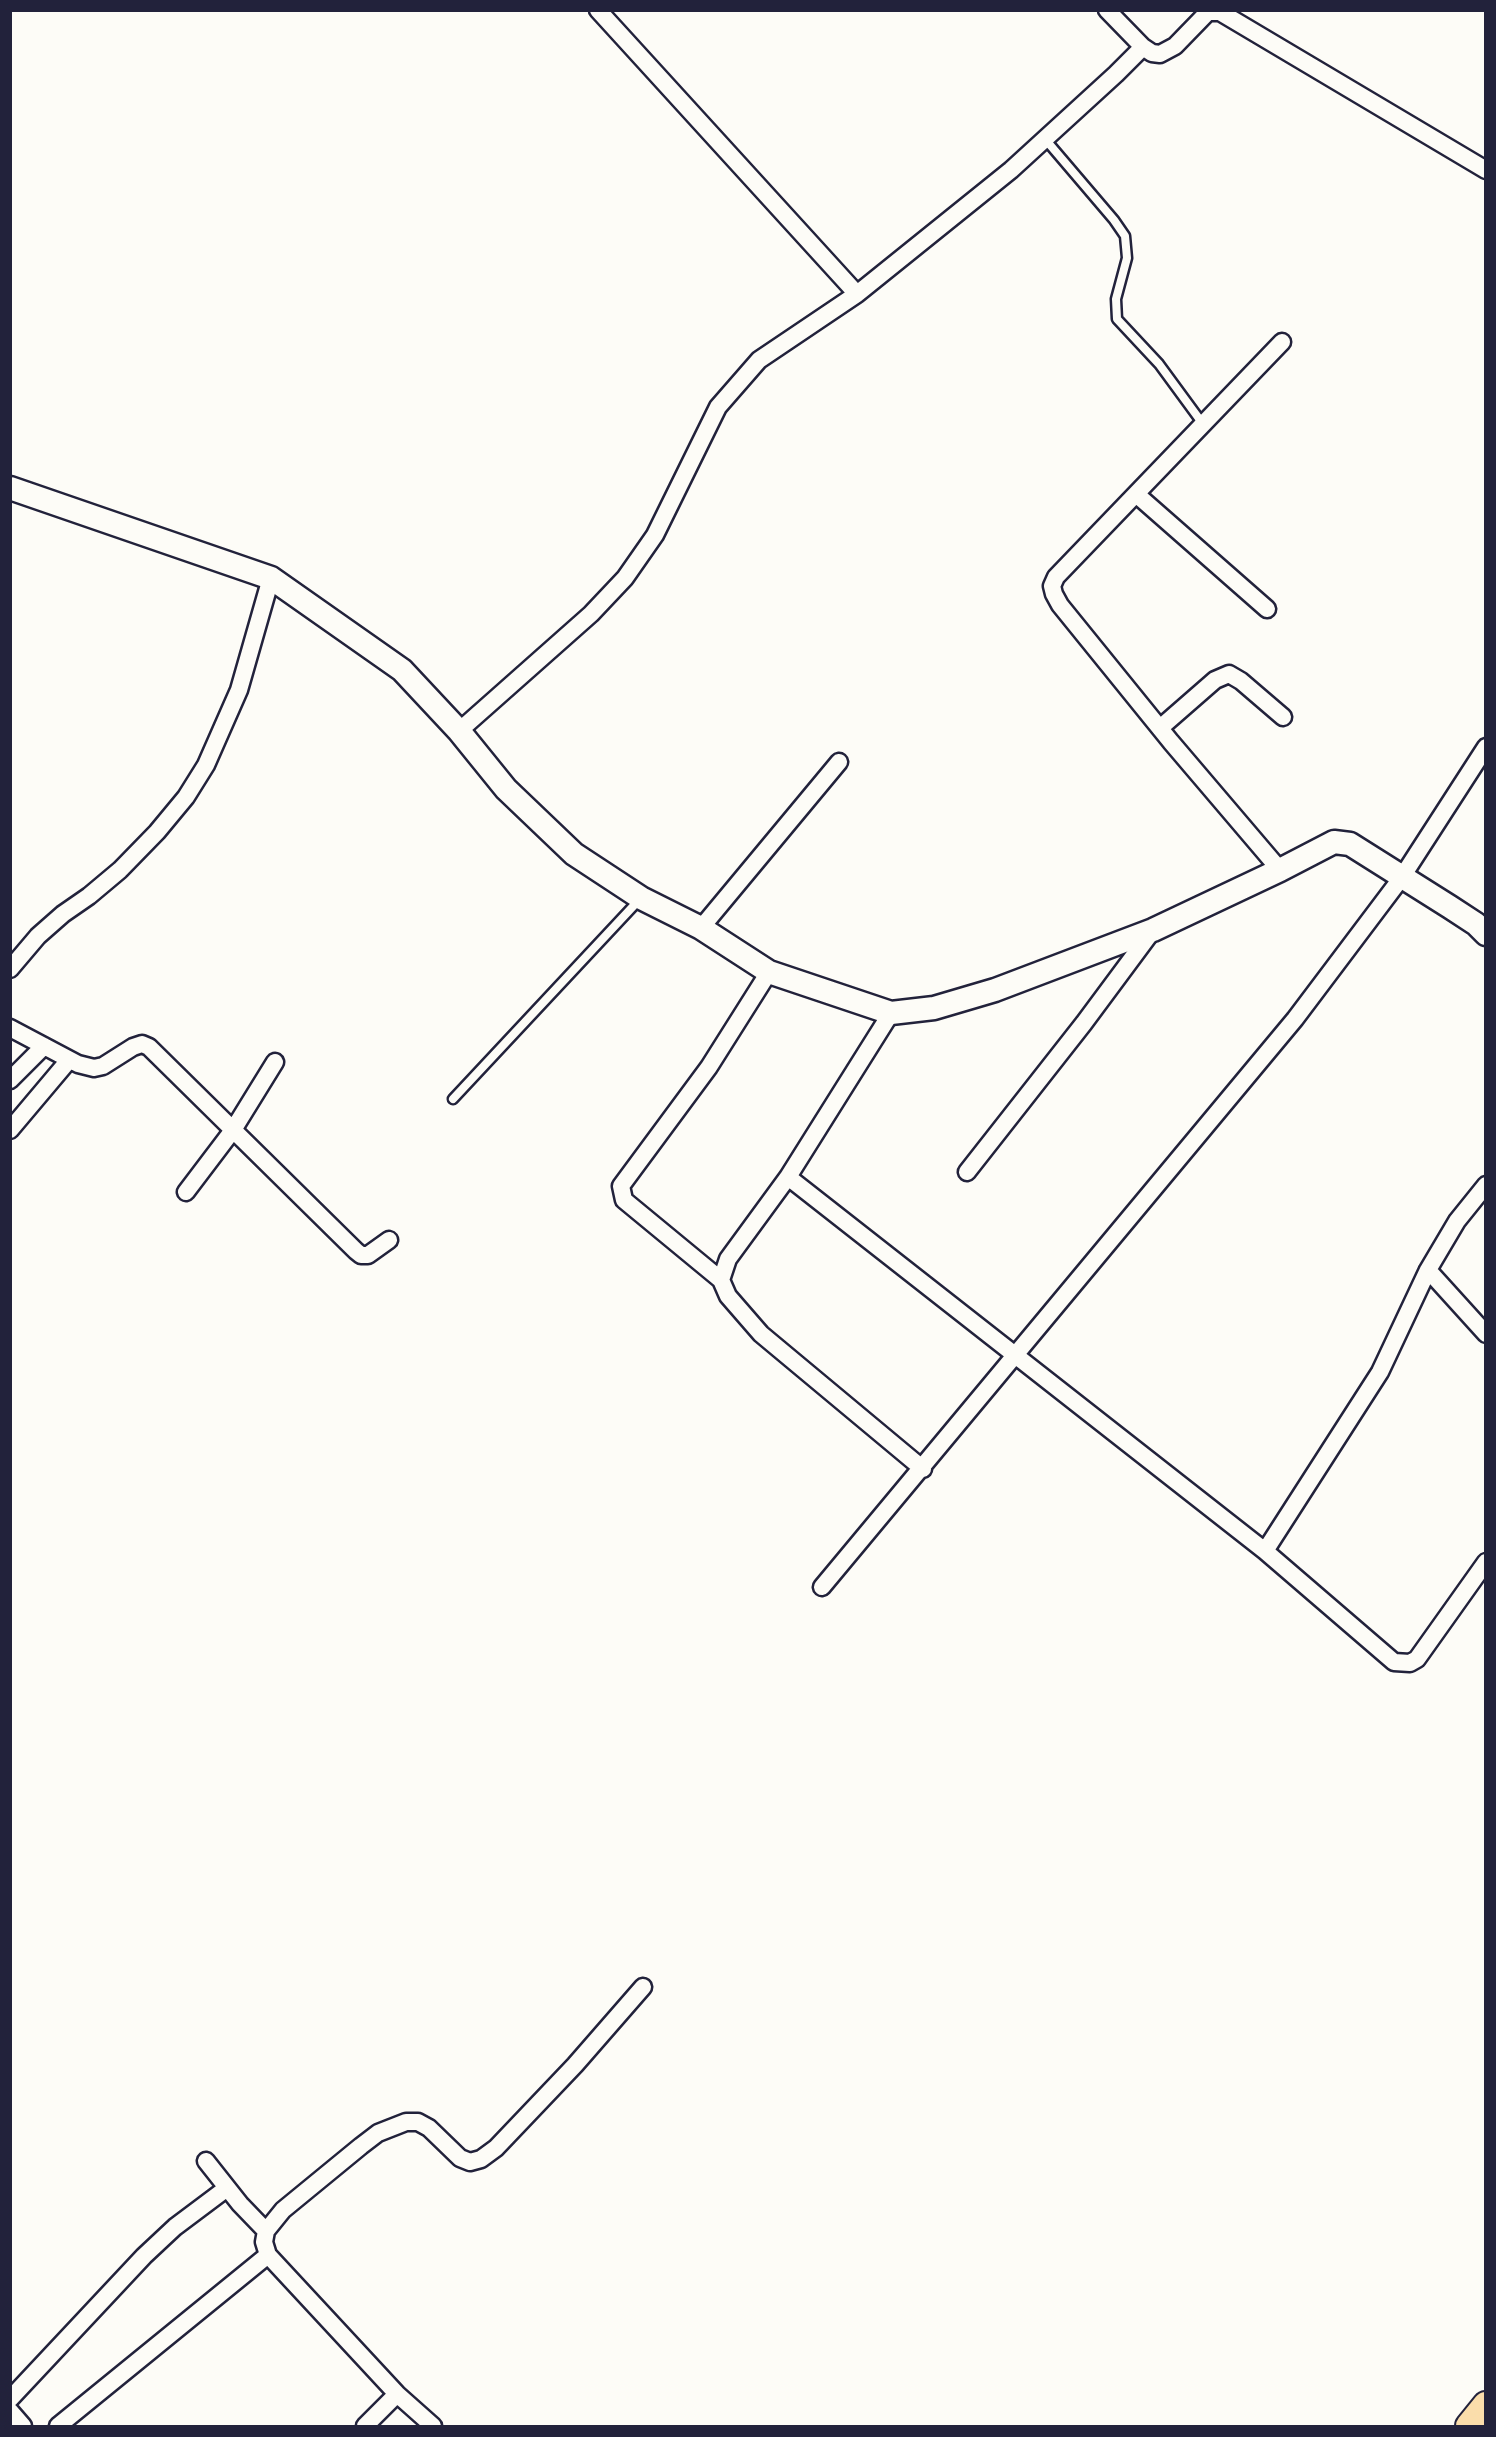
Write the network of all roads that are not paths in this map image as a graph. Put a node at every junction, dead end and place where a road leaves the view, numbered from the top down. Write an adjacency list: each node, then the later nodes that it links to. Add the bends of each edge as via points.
1 (598, 10): 6 (street)
2 (1107, 10): 3 (street)
3 (1143, 47): 4 (street); 5 (street, via 1152,53 1167,52 1204,16 1214,10 1220,12)
4 (1045, 139): 6 (street); 8 (lane, via 1125,236 1127,258 1116,299 1117,319 1159,364)
5 (1485, 170)
6 (857, 294): 15 (street, via 759,360 735,385 718,407 655,535 625,578 591,614)
7 (1282, 342): 8 (street)
8 (1203, 424): 10 (street)
9 (10, 488): 11 (street)
10 (1136, 494): 12 (street); 14 (street, via 1056,577 1052,586 1060,605)
11 (271, 578): 15 (street, via 402,670); 24 (street, via 239,690 207,765 186,797 120,870 63,914)
12 (1267, 609)
13 (1283, 717): 14 (street, via 1229,674 1215,680)
14 (1160, 728): 18 (street)
15 (459, 731): 20 (street, via 506,789 574,854)
16 (1485, 747): 19 (street)
17 (840, 762): 21 (street)
18 (1280, 870): 19 (street, via 1334,842 1350,844); 22 (street)
19 (1402, 877): 23 (street, via 1476,924); 43 (street, via 1295,1019)
20 (641, 898): 21 (street); 32 (lane)
21 (700, 928): 25 (street)
22 (1153, 930): 26 (street, via 995,990 934,1008); 35 (street)
23 (1485, 934)
24 (10, 969)
25 (769, 972): 26 (street); 41 (street, via 709,1067 621,1186 624,1200)
26 (891, 1013): 36 (street)
27 (10, 1028): 28 (street)
28 (44, 1046): 29 (street); 31 (street)
29 (69, 1060): 33 (street); 34 (street, via 94,1068 142,1044)
30 (275, 1062): 34 (street)
31 (10, 1080)
32 (453, 1099)
33 (10, 1130)
34 (233, 1130): 38 (street); 39 (street, via 356,1251 368,1255)
35 (967, 1172)
36 (788, 1177): 41 (street, via 728,1259); 43 (street)
37 (1485, 1185): 40 (street, via 1457,1221)
38 (186, 1192)
39 (389, 1240)
40 (1428, 1270): 42 (street); 45 (street, via 1380,1372)
41 (721, 1280): 44 (street, via 728,1296 761,1334)
42 (1485, 1334)
43 (1014, 1355): 44 (street); 45 (street)
44 (923, 1469): 47 (street)
45 (1265, 1551): 46 (street, via 1383,1654 1403,1664 1417,1659)
46 (1485, 1562)
47 (822, 1587)
48 (643, 1987): 51 (street, via 575,2065 481,2159 470,2162 460,2158 429,2128 418,2122 406,2122 378,2133 360,2146 283,2210)
49 (206, 2161): 50 (street)
50 (227, 2188): 51 (street); 54 (street, via 144,2256)
51 (266, 2231): 52 (street)
52 (268, 2255): 53 (street); 58 (street)
53 (397, 2394): 59 (street); 60 (street)
54 (10, 2399)
55 (1485, 2406): 61 (main road)
56 (10, 2411): 57 (street)
57 (23, 2427)
58 (58, 2427)
59 (365, 2427)
60 (433, 2427)
61 (1469, 2427)

